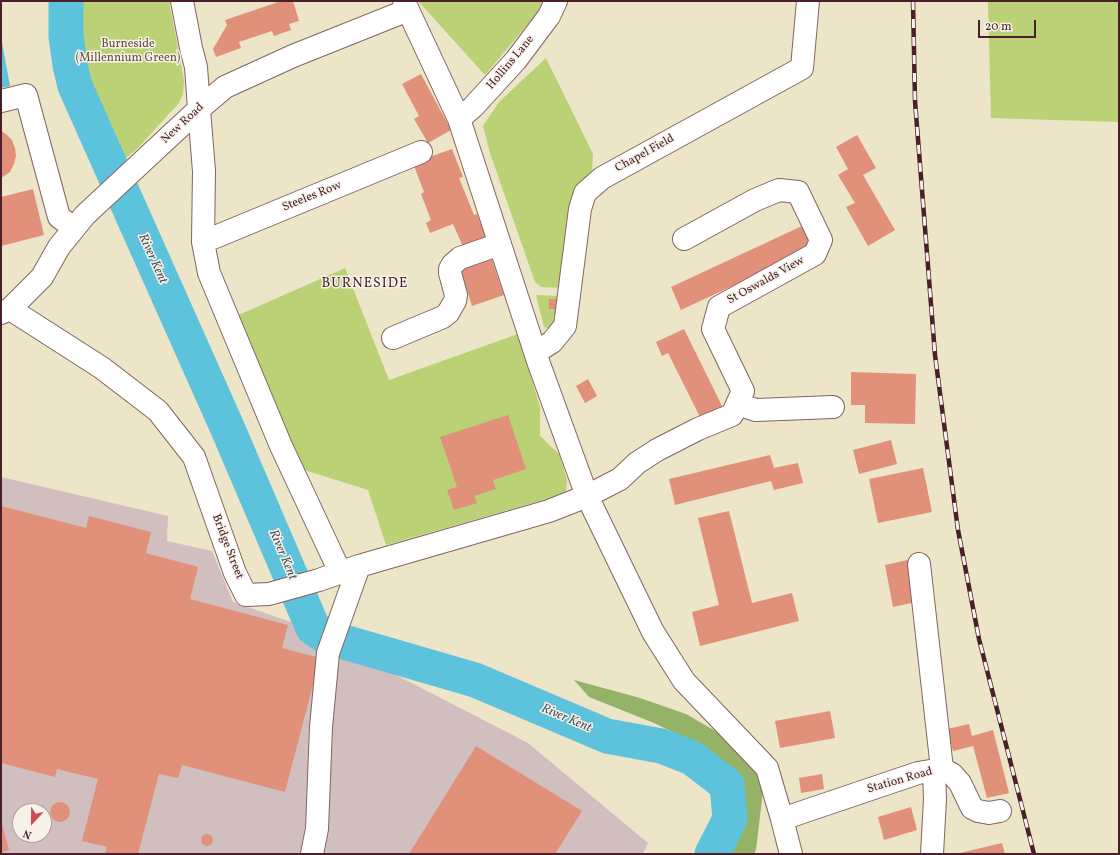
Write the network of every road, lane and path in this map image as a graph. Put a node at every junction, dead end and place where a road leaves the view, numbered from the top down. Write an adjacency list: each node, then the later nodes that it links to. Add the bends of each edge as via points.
1 (182, 1): 6 (street, via 196,67)
2 (556, 1): 7 (street, Hollins Lane, via 549,16 516,60)
3 (808, 1): 15 (street, Chapel Field, via 802,68 602,178 585,193 580,209 565,326 552,342)
4 (406, 6): 6 (street, New Road, via 225,87); 7 (street)
5 (1, 100): 9 (street, via 26,95 58,217)
6 (198, 109): 9 (street, New Road); 11 (street, via 204,171)
7 (459, 119): 12 (street)
8 (421, 152): 11 (street, Steeles Row)
9 (80, 222): 13 (street, New Road, via 59,247 42,277)
10 (684, 239): 16 (street, St Oswalds View, via 755,200 780,190 798,192 821,240 815,254 719,307 713,329 743,391)
11 (204, 242): 20 (street, via 209,273 282,446)
12 (500, 244): 14 (street, via 460,258 453,264 450,273 456,301 448,313); 15 (street)
13 (6, 311): 20 (street, Bridge Street, via 102,368 158,411 194,457 246,595 269,594)
14 (393, 338)
15 (536, 352): 18 (street)
16 (737, 404): 17 (street, via 756,410); 18 (street, via 732,415 657,450 637,463 620,479)
17 (833, 407)
18 (587, 496): 20 (street, Bridge Street, via 549,511); 23 (street, via 653,632 684,681 767,768)
19 (919, 564): 21 (street)
20 (349, 569): 24 (street, via 341,617 328,653 321,728 317,829)
21 (938, 770): 22 (street, Station Road, via 952,774 960,783 972,808 989,813); 23 (street, Station Road, via 918,773); 26 (street)
22 (1000, 811)
23 (782, 819): 25 (street)
24 (312, 854)
25 (791, 854)
26 (932, 854)

